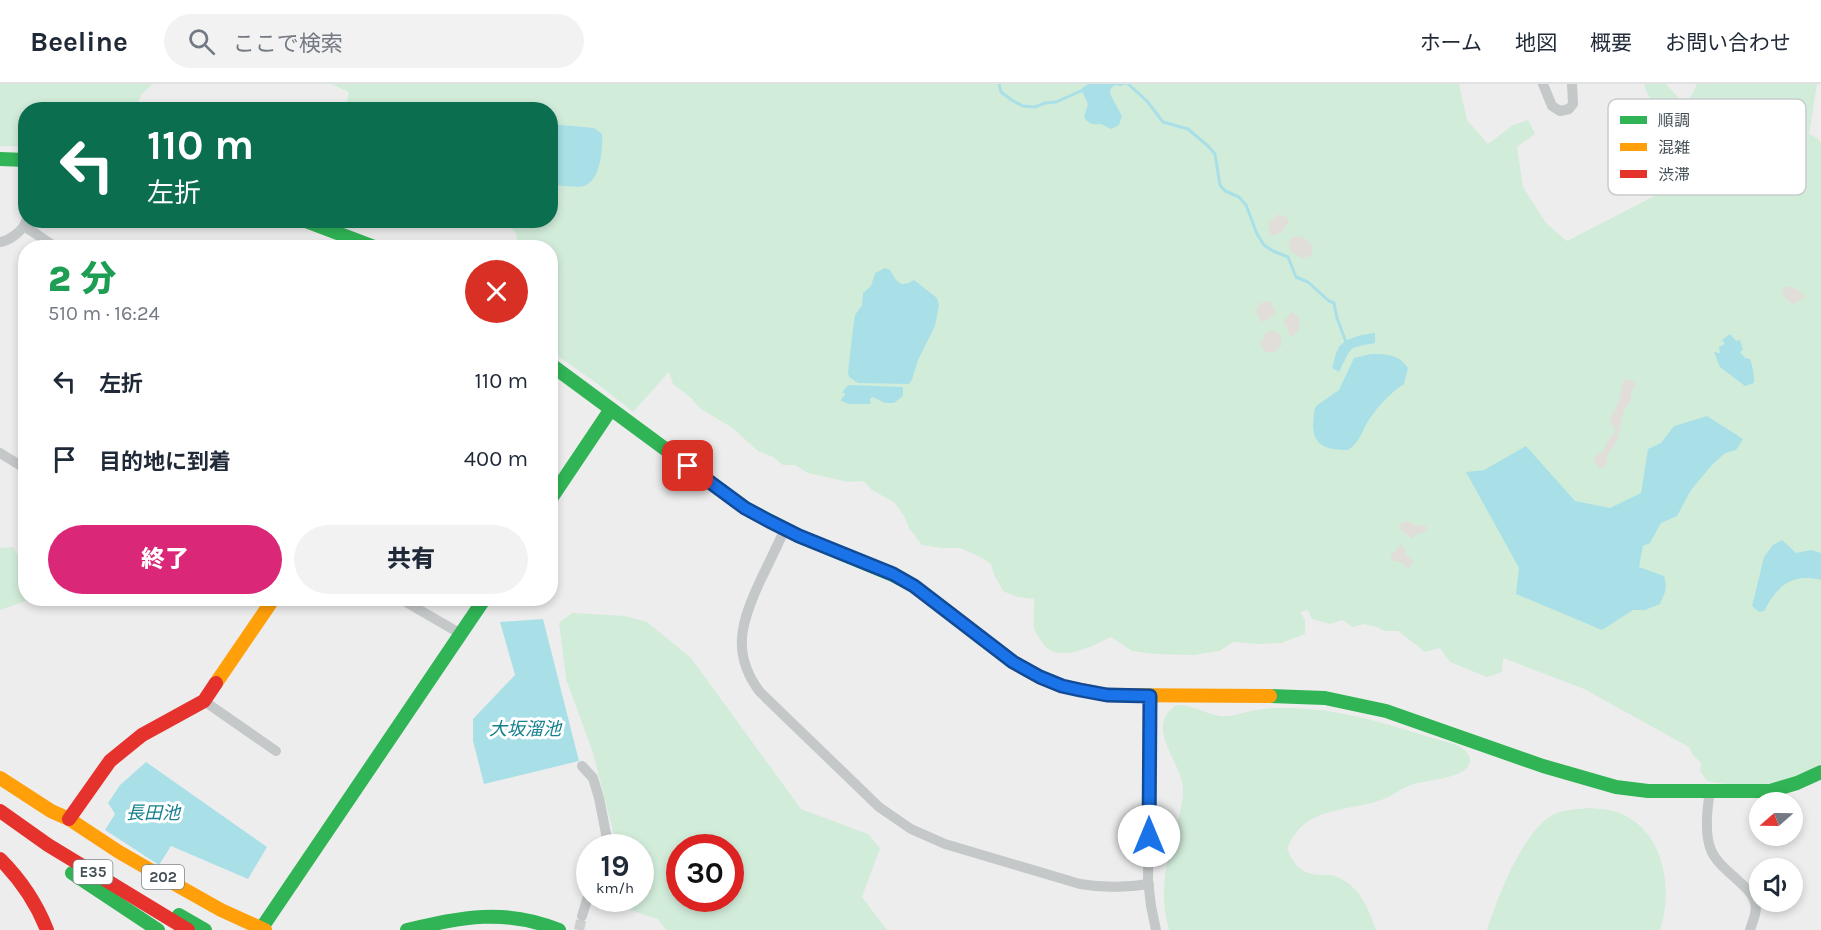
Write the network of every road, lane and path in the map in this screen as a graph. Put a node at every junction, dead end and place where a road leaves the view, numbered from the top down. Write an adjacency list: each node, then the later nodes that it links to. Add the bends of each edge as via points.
1 (1543, 84): 2 (street, via 1552,106 1560,111 1573,104)
2 (1572, 84)
3 (0, 159): 4 (main road)
4 (18, 160)
5 (21, 228): 10 (street, via 6,242)
6 (30, 228): 8 (street)
7 (324, 228): 9 (main road)
8 (46, 240)
9 (356, 240)
10 (0, 242)
11 (558, 370): 12 (main road)
12 (611, 409): 15 (main road); 16 (main road, via 745,508)
13 (0, 453): 14 (street)
14 (18, 464)
15 (558, 488)
16 (785, 529): 21 (main road, via 914,586 1013,662 1040,677 1107,695); 36 (street, via 743,624 743,662 760,692 879,807 910,829 945,844 1080,884 1108,888)
17 (269, 606): 22 (main road)
18 (413, 606): 20 (street)
19 (480, 606): 20 (main road)
20 (461, 634): 39 (main road)
21 (1150, 696): 27 (main road, via 1325,698 1386,711 1607,785 1648,791); 36 (street)
22 (204, 701): 23 (street); 30 (main road, via 142,735 110,761)
23 (276, 751)
24 (582, 766): 33 (street, via 592,778)
25 (1821, 772): 27 (main road, via 1770,791)
26 (0, 778): 30 (main road, 202)
27 (1710, 791): 47 (street, via 1707,826 1711,850 1756,903)
28 (0, 803): 31 (main road, via 12,810)
29 (0, 811): 31 (main road, E35)
30 (69, 819): 39 (main road, 202, via 164,878)
31 (21, 825): 34 (main road, E35)
32 (2, 826): 41 (main road, E35)
33 (606, 834)
34 (48, 845): 42 (main road, E35); 43 (main road)
35 (0, 859): 40 (main road, via 23,884 40,910)
36 (1149, 884): 46 (street)
37 (583, 912): 38 (street)
38 (582, 916)
39 (263, 929)
40 (47, 930)
41 (158, 930)
42 (188, 930)
43 (205, 930)
44 (407, 930): 45 (main road, via 504,916)
45 (559, 930)
46 (1156, 930)
47 (1750, 930)

